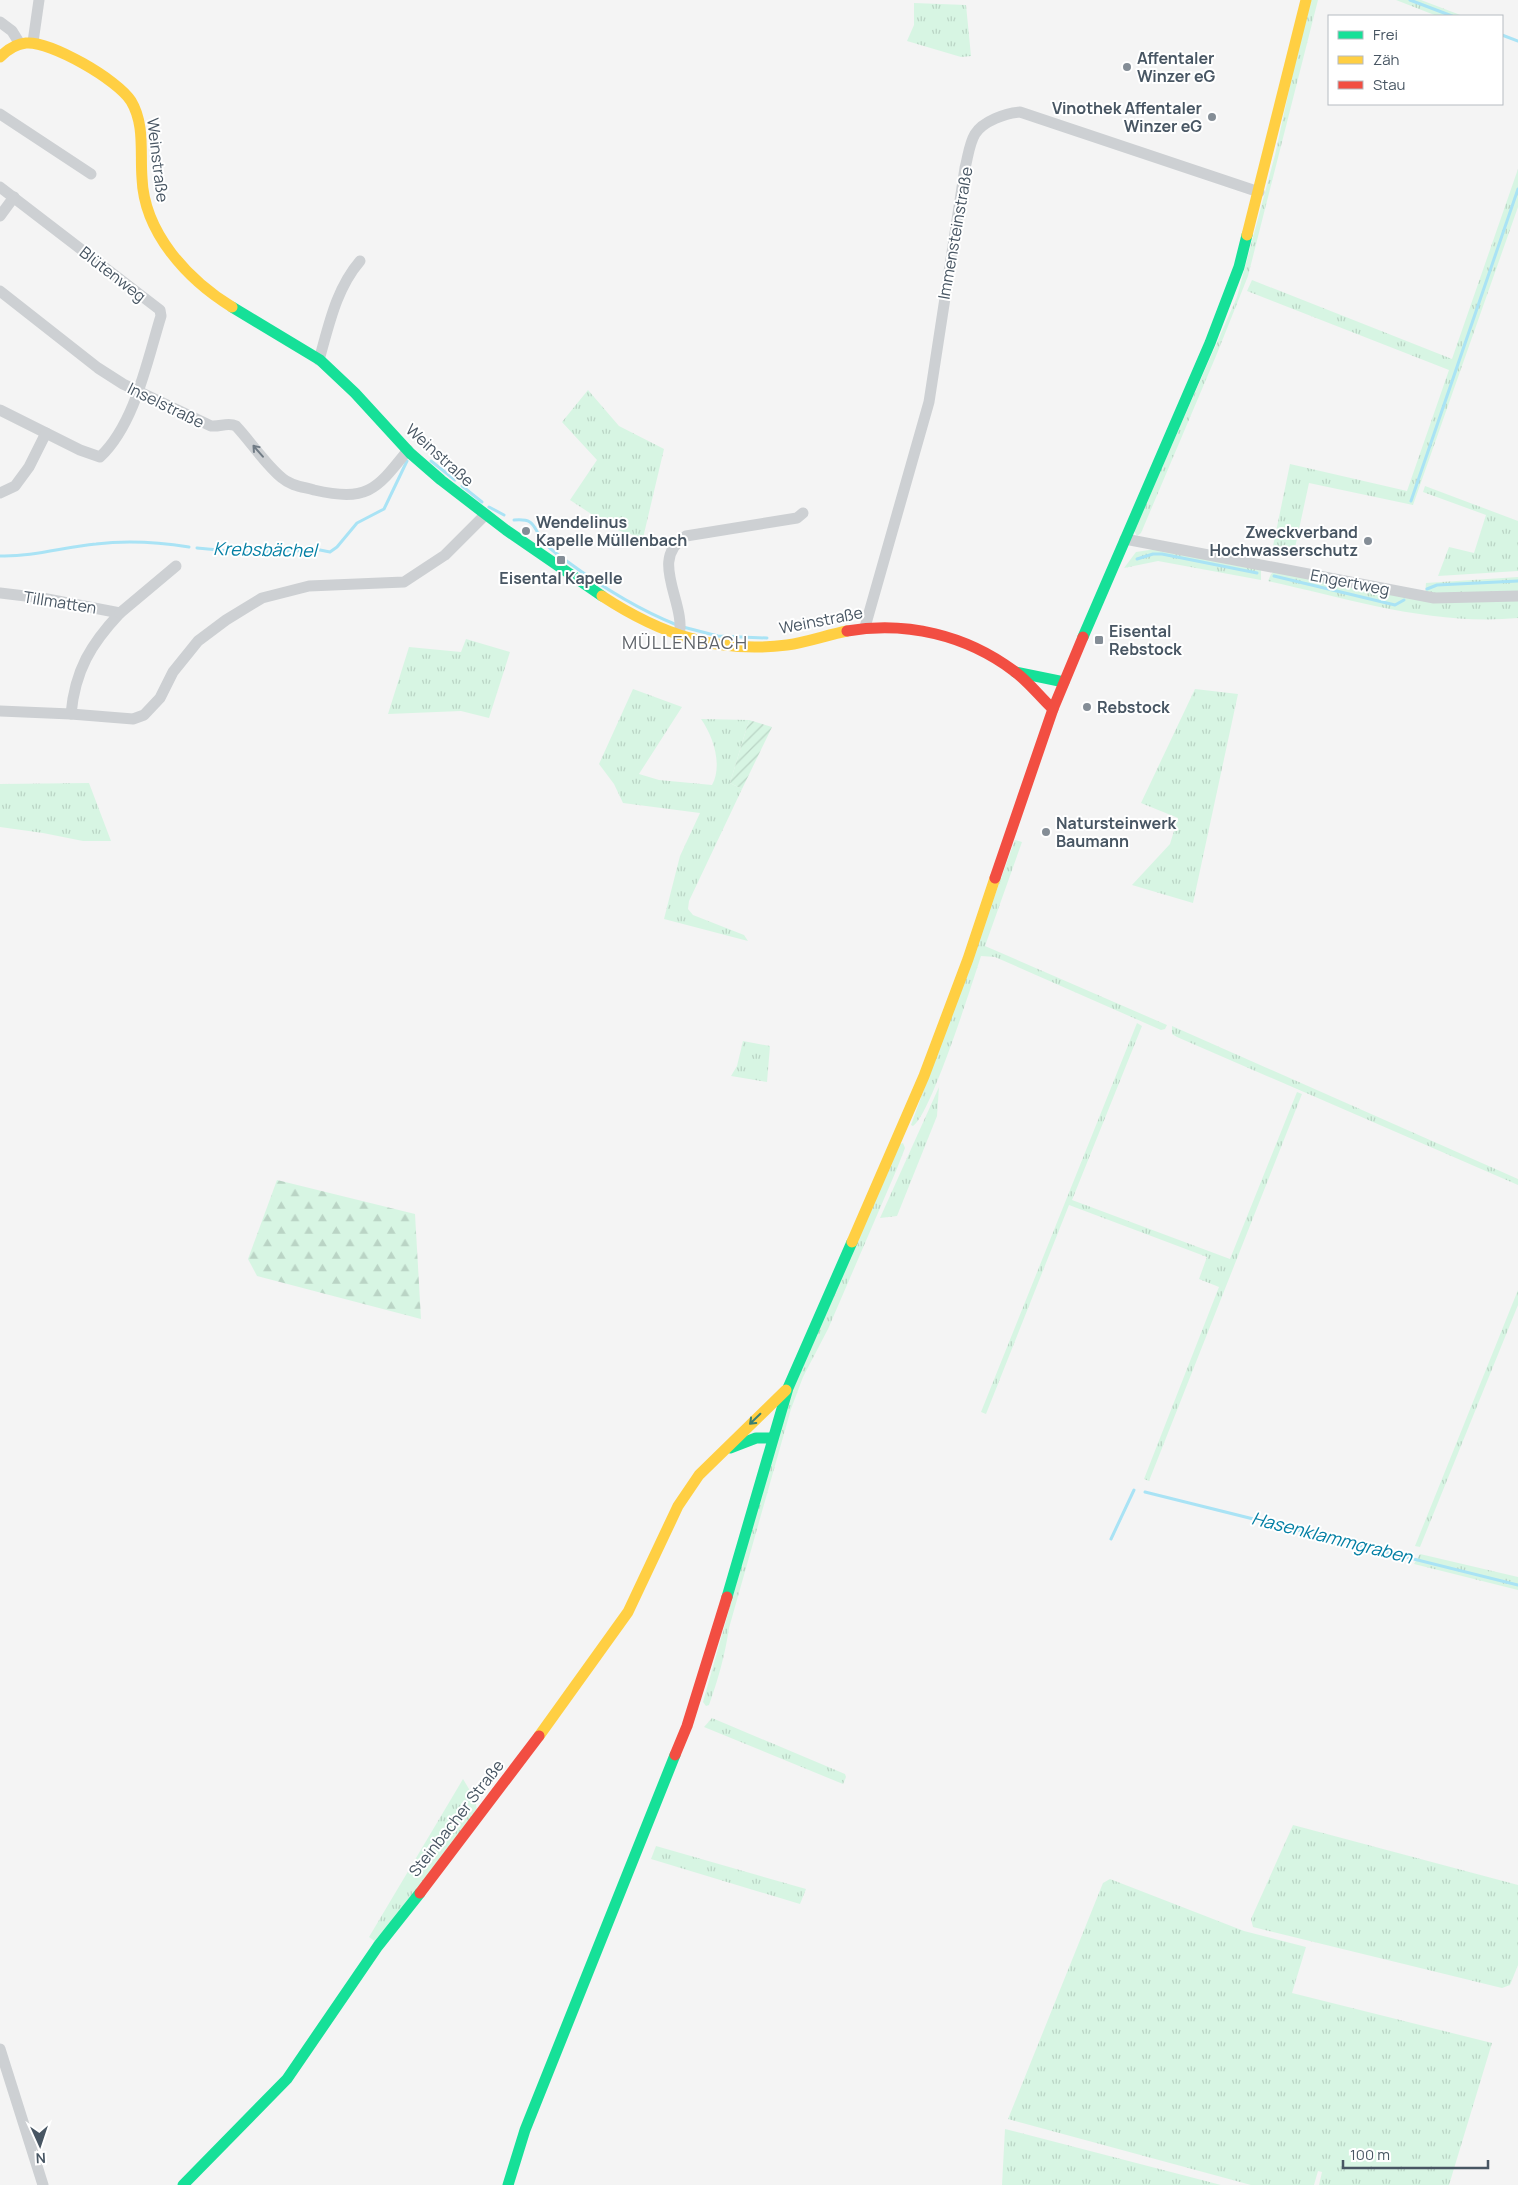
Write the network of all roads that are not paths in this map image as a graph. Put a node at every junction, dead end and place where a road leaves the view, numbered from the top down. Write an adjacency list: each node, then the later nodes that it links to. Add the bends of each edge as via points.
1 (39, 0): 4 (street)
2 (1306, 0): 10 (street)
3 (0, 22): 5 (street, via 12,31)
4 (33, 42): 5 (street); 15 (street, Weinstraße, via 61,53 117,86 130,99 138,116 143,192 149,212 163,239 197,281 220,300)
5 (20, 44): 6 (street)
6 (0, 57)
7 (0, 114): 8 (street)
8 (91, 174)
9 (0, 187): 11 (street, Blütenweg)
10 (1259, 192): 23 (street, via 1239,267 1210,343); 28 (street, Immensteinstraße, via 1020,112 1009,113 976,132 965,168 929,402)
11 (14, 197): 12 (street); 16 (street, Blütenweg, via 160,310 161,316)
12 (0, 216)
13 (360, 261): 15 (street, via 337,298)
14 (0, 291): 16 (street, Inselstraße, via 98,368)
15 (319, 360): 19 (street, Weinstraße)
16 (138, 390): 18 (street, via 113,445 100,457); 19 (street, Inselstraße, one-way to 16, via 382,482 350,496 337,495 293,485 282,479 232,423 211,426)
17 (0, 410): 18 (street)
18 (46, 433): 20 (street, via 15,486)
19 (408, 450): 22 (street, Weinstraße)
20 (0, 493)
21 (803, 513): 29 (street, via 797,518 686,536 675,543 669,553 669,564)
22 (485, 516): 29 (street, Weinstraße, via 606,599); 34 (street, via 445,555 404,582 309,586 262,598 198,641 173,672 160,698 144,715 133,719)
23 (1125, 539): 26 (street, Engertweg, via 1434,598); 31 (street)
24 (176, 566): 27 (street, Tillmatten)
25 (0, 593): 27 (street, Tillmatten)
26 (1518, 596)
27 (120, 613): 34 (street, Tillmatten, via 99,636 85,659 72,694)
28 (865, 627): 29 (street, Weinstraße, via 780,646 722,645); 30 (street, Weinstraße, via 887,626 935,632 958,640)
29 (680, 630)
30 (1014, 672): 31 (street, Weinstraße); 32 (street, Weinstraße)
31 (1064, 682): 32 (street)
32 (1053, 709): 35 (street, via 946,1020)
33 (0, 711): 34 (street)
34 (70, 714)
35 (788, 1388): 36 (street); 37 (street, Steinbacher Straße, one-way to 37)
36 (772, 1438): 37 (street, Steinbacher Straße, via 751,1440); 41 (street, via 690,1718 525,2130)
37 (724, 1451): 40 (street, Steinbacher Straße, via 693,1482 678,1506 628,1612 556,1714 378,1946 287,2078)
38 (0, 2049): 39 (street)
39 (43, 2185)
40 (183, 2185)
41 (508, 2185)

